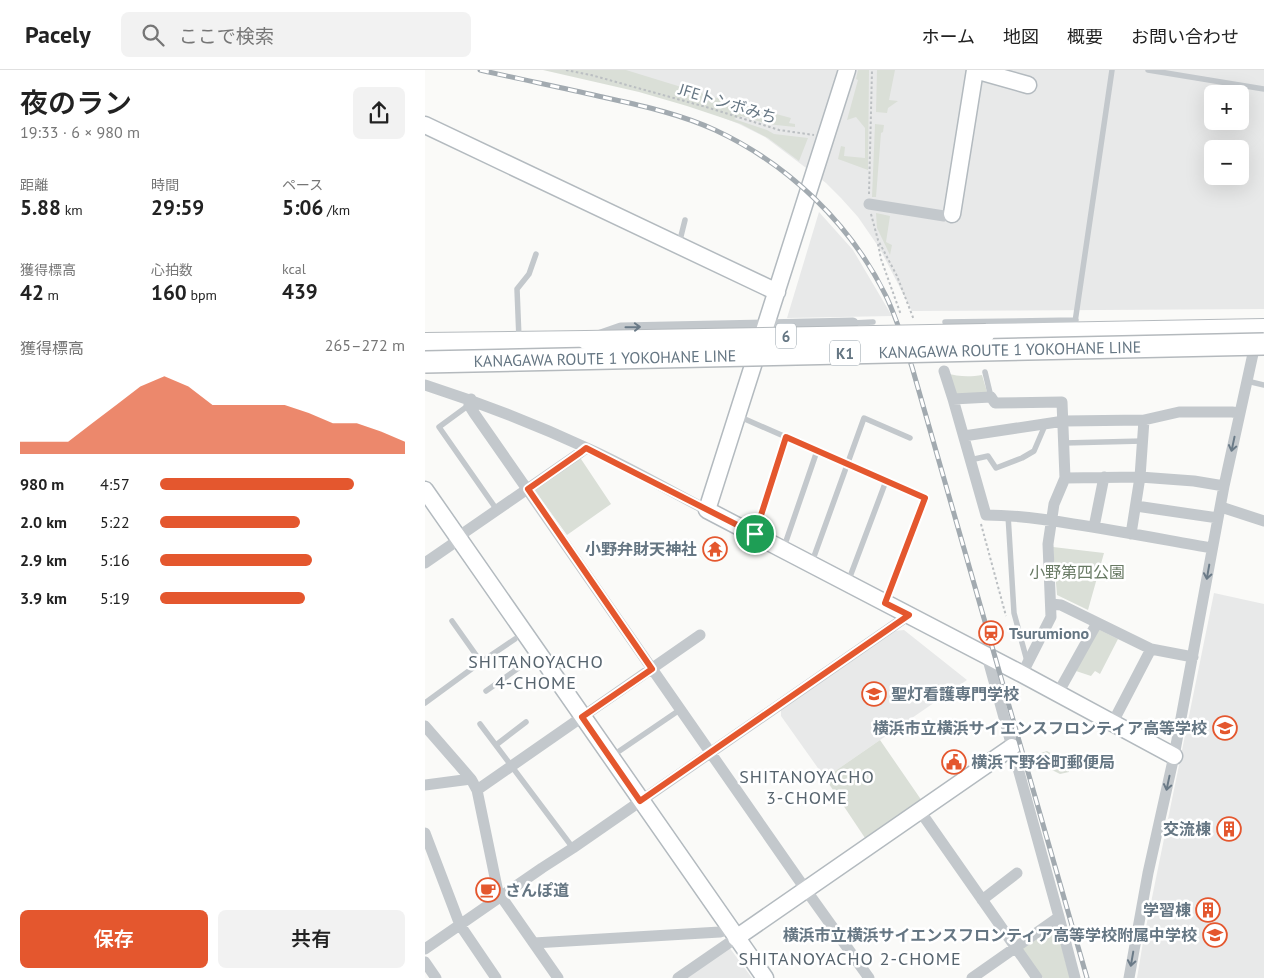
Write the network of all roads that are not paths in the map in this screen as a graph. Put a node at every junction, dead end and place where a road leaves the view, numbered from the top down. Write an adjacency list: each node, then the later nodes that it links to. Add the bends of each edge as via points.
1 (847, 70): 13 (street)
2 (975, 70): 5 (street); 9 (street)
3 (1113, 70): 18 (lane)
4 (1148, 70): 6 (lane)
5 (1028, 85)
6 (1264, 89)
7 (425, 125): 11 (street)
8 (869, 204): 9 (street, via 944,216)
9 (952, 214)
10 (685, 220): 11 (lane)
11 (678, 246): 13 (street)
12 (536, 254): 21 (lane, via 529,274 517,289)
13 (777, 292): 17 (street)
14 (873, 322): 16 (lane)
15 (945, 322): 18 (lane)
16 (853, 323): 17 (street)
17 (767, 324): 20 (street, one-way to 17, via 621,328); 35 (street)
18 (1075, 326): 19 (main road, 6); 20 (main road, 6, bridge, via 986,332)
19 (1262, 334): 24 (highway, KANAGAWA ROUTE 1 YOKOHANE LINE / K1, bridge); 28 (street)
20 (587, 340): 21 (main road, 6)
21 (520, 341): 22 (main road, 6)
22 (425, 342)
23 (1264, 356): 27 (highway, KANAGAWA ROUTE 1 YOKOHANE LINE / K1)
24 (425, 362)
25 (944, 371): 32 (street)
26 (985, 372): 31 (lane)
27 (425, 373)
28 (1247, 382): 30 (lane); 34 (street)
29 (425, 384): 33 (street)
30 (1264, 385)
31 (991, 397): 32 (street); 37 (street, via 995,403 1062,402)
32 (953, 399): 39 (street)
33 (470, 402): 44 (street, via 519,418); 53 (street); 56 (lane, via 439,427)
34 (1239, 413): 36 (street, via 1179,412); 52 (street, one-way to 52)
35 (737, 416): 40 (lane); 57 (street)
36 (1144, 420): 37 (street); 42 (street)
37 (1064, 421): 38 (street); 43 (street)
38 (1046, 423): 39 (street); 46 (lane, via 1034,451 1022,458 995,468 988,456)
39 (964, 436): 46 (street)
40 (786, 437): 45 (lane); 63 (lane)
41 (910, 438): 47 (lane, via 864,418)
42 (1143, 441): 43 (lane); 49 (street)
43 (1064, 443): 50 (street)
44 (586, 448): 53 (street); 57 (street)
45 (817, 451): 47 (lane); 67 (lane)
46 (970, 460): 59 (street, via 986,515)
47 (847, 464): 51 (lane); 69 (lane)
48 (1103, 477): 49 (street); 50 (street); 62 (street)
49 (1140, 477): 52 (street); 55 (street)
50 (1065, 478): 60 (street, via 1053,504)
51 (887, 481): 70 (lane); 71 (lane, via 925,498)
52 (1224, 486): 58 (street)
53 (528, 489): 56 (street); 84 (street)
54 (428, 499): 65 (street)
55 (1136, 506): 58 (street); 64 (street)
56 (497, 510): 65 (street)
57 (707, 510): 63 (street)
58 (1219, 513): 61 (street); 66 (street)
59 (1009, 514): 60 (street); 83 (lane, via 1014,613)
60 (1052, 521): 62 (street); 72 (street, via 1048,544)
61 (1264, 521)
62 (1094, 527): 64 (street)
63 (755, 534): 67 (street)
64 (1131, 534): 66 (street)
65 (458, 538): 68 (street); 79 (street)
66 (1212, 548): 81 (street, one-way to 81)
67 (784, 549): 69 (street)
68 (425, 563)
69 (812, 564): 70 (street)
70 (848, 583): 71 (street)
71 (885, 603): 73 (street)
72 (1051, 604): 75 (street, via 1061,605); 83 (street, via 1051,616)
73 (909, 615): 80 (street); 96 (street)
74 (452, 621): 82 (lane)
75 (1097, 623): 78 (street); 86 (street)
76 (700, 635): 84 (street)
77 (515, 639): 82 (lane)
78 (1151, 649): 81 (street); 91 (street)
79 (539, 653): 85 (lane); 89 (street)
80 (987, 656): 83 (street); 95 (street)
81 (1193, 657): 97 (street)
82 (481, 662): 87 (lane)
83 (1025, 668): 86 (street)
84 (652, 669): 88 (street); 89 (street)
85 (485, 691)
86 (1059, 693): 91 (street)
87 (425, 703)
88 (681, 709): 96 (street); 98 (lane)
89 (582, 717): 98 (street); 99 (street)
90 (526, 722): 94 (lane)
91 (1113, 722): 97 (street)
92 (480, 724): 94 (lane)
93 (425, 726): 100 (street)
94 (496, 745): 99 (lane)
95 (1012, 747): 104 (street); 111 (street)
96 (711, 752): 103 (street); 108 (street)
97 (1174, 756): 127 (street, one-way to 127)
98 (610, 757): 103 (street)
99 (511, 765): 102 (street); 106 (lane)
100 (471, 779): 101 (street); 102 (street)
101 (425, 785)
102 (477, 790): 109 (street, via 497,892)
103 (640, 801): 106 (street); 113 (street)
104 (920, 811): 108 (street); 110 (street)
105 (425, 833): 112 (street)
106 (573, 848): 109 (street)
107 (1017, 873): 110 (street)
108 (806, 890): 113 (street); 123 (street)
109 (501, 897): 112 (street); 114 (street)
110 (982, 900): 115 (street)
111 (1059, 918): 115 (street); 126 (street)
112 (460, 926): 116 (street); 119 (street)
113 (733, 934): 114 (street, via 720,932); 121 (street); 122 (street)
114 (534, 943): 120 (street)
115 (1016, 947): 124 (street); 125 (street)
116 (425, 949)
117 (425, 962): 118 (street)
118 (436, 978)
119 (496, 978)
120 (558, 978)
121 (678, 978)
122 (765, 978)
123 (869, 978)
124 (972, 978)
125 (1037, 978)
126 (1075, 978)
127 (1129, 978)

